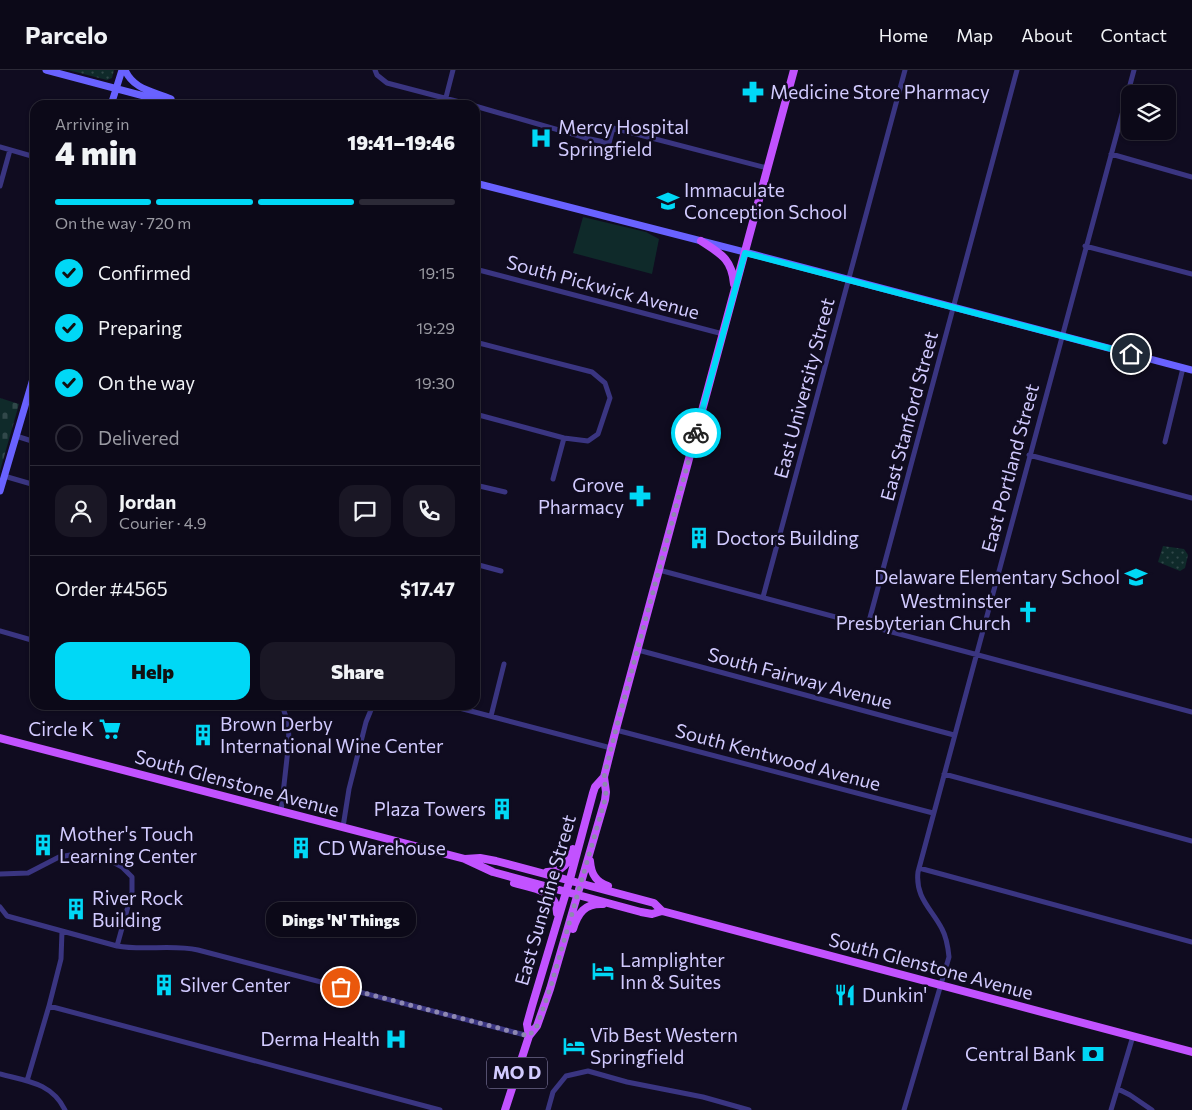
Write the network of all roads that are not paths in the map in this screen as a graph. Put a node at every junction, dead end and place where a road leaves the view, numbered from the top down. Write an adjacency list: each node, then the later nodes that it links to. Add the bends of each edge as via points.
1 (46, 70): 9 (street)
2 (124, 70): 9 (street); 13 (street, via 139,87)
3 (375, 70): 10 (street, via 387,83)
4 (453, 70): 10 (street)
5 (794, 70): 20 (main road, East Sunshine Street)
6 (905, 70): 29 (street, East University Street)
7 (1017, 70): 31 (street, East Stanford Street)
8 (1134, 70): 18 (street, East Portland Street)
9 (116, 88): 11 (street); 12 (street)
10 (446, 98): 14 (street)
11 (112, 100)
12 (160, 100)
13 (172, 100)
14 (453, 100)
15 (480, 107): 20 (street, via 609,143 613,128)
16 (0, 147): 17 (street)
17 (10, 150): 19 (street); 23 (street)
18 (1111, 154): 21 (street); 25 (street, East Portland Street)
19 (30, 156)
20 (768, 168): 26 (main road, East Sunshine Street)
21 (1192, 176)
22 (480, 184): 24 (street)
23 (0, 186)
24 (701, 241): 26 (street); 30 (main road, via 729,262)
25 (1086, 246): 28 (street); 33 (street, East Portland Street)
26 (745, 253): 29 (street); 30 (main road, East Sunshine Street)
27 (480, 270): 32 (street, South Pickwick Avenue)
28 (1192, 274)
29 (848, 280): 31 (street); 54 (street, East University Street)
30 (735, 291): 32 (main road, East Sunshine Street)
31 (953, 308): 33 (street); 55 (street, East Stanford Street)
32 (723, 334): 53 (main road, East Sunshine Street)
33 (1061, 336): 35 (street); 43 (street, East Portland Street)
34 (480, 343): 40 (street, via 592,372 605,383 610,398 598,434 588,441)
35 (1184, 368): 36 (street); 42 (street)
36 (1192, 370)
37 (30, 389): 39 (street)
38 (480, 415): 40 (street)
39 (16, 436): 41 (street); 44 (street)
40 (564, 438): 45 (street)
41 (30, 440)
42 (1165, 442)
43 (1030, 455): 50 (street); 59 (street, East Portland Street)
44 (4, 476): 46 (street); 48 (street)
45 (553, 478)
46 (30, 484)
47 (480, 486): 49 (street)
48 (0, 491)
49 (504, 492)
50 (1192, 498)
51 (480, 565): 52 (street)
52 (502, 570)
53 (659, 570): 54 (street); 58 (main road, East Sunshine Street)
54 (763, 597): 55 (street)
55 (868, 625): 59 (street)
56 (0, 631): 57 (street)
57 (30, 640)
58 (638, 650): 66 (main road, East Sunshine Street); 67 (street, South Fairway Avenue)
59 (976, 654): 64 (street); 67 (street, East Portland Street)
60 (504, 664): 65 (street)
61 (284, 710): 73 (street, via 290,740)
62 (371, 710): 75 (street, via 343,815)
63 (468, 710): 65 (street)
64 (1192, 712)
65 (491, 716): 69 (street)
66 (616, 730): 69 (main road, East Sunshine Street); 74 (street, South Kentwood Avenue)
67 (954, 735): 70 (street, East Portland Street)
68 (0, 738): 73 (main road, South Glenstone Avenue)
69 (612, 748): 71 (main road, East Sunshine Street)
70 (944, 774): 74 (street, East Portland Street); 76 (street)
71 (604, 777): 72 (main road, East Sunshine Street); 77 (main road, East Sunshine Street, via 605,800)
72 (593, 793): 81 (main road, via 569,861 556,871); 83 (main road, East Sunshine Street)
73 (281, 812): 75 (main road, South Glenstone Avenue)
74 (933, 813): 79 (street, East Portland Street)
75 (343, 827): 78 (main road, South Glenstone Avenue)
76 (1192, 841)
77 (589, 854): 84 (main road, East Sunshine Street); 87 (main road, via 592,872 599,882 636,893)
78 (466, 860): 80 (main road, South Glenstone Avenue); 81 (main road, South Glenstone Avenue, via 480,858)
79 (919, 868): 93 (street); 95 (street, East Portland Street, via 920,896 942,929 948,945 949,957)
80 (493, 872): 85 (main road, South Glenstone Avenue); 91 (main road, via 502,879 552,896 557,908)
81 (540, 872): 83 (main road, South Glenstone Avenue)
82 (0, 874): 94 (street, via 28,873 59,857 76,854 122,866 132,877 132,892)
83 (570, 879): 84 (main road, South Glenstone Avenue); 85 (main road, East Sunshine Street)
84 (581, 882): 86 (main road, East Sunshine Street); 87 (main road, South Glenstone Avenue)
85 (566, 891): 86 (main road, South Glenstone Avenue); 91 (main road, East Sunshine Street / MO D)
86 (578, 895): 88 (main road, South Glenstone Avenue); 96 (main road, East Sunshine Street / MO D)
87 (646, 900): 90 (main road, South Glenstone Avenue, via 654,902)
88 (612, 904): 90 (main road, South Glenstone Avenue, via 652,914); 96 (main road, via 594,904 580,912)
89 (0, 907): 92 (street, via 7,916)
90 (662, 911): 95 (main road, South Glenstone Avenue)
91 (556, 925): 98 (main road, East Sunshine Street / MO D, via 527,1024)
92 (62, 931): 94 (street); 97 (street, via 61,959)
93 (1192, 942)
94 (118, 946): 98 (street, via 198,950)
95 (941, 986): 99 (main road, South Glenstone Avenue); 109 (street, East Portland Street)
96 (550, 989): 98 (main road, East Sunshine Street / MO D, via 537,1026)
97 (49, 1006): 102 (street); 105 (street)
98 (529, 1036): 106 (main road, East Sunshine Street / MO D)
99 (1133, 1036): 100 (main road, South Glenstone Avenue); 103 (street)
100 (1192, 1052)
101 (0, 1074): 102 (street)
102 (27, 1081): 104 (street, via 47,1087 60,1099)
103 (1118, 1089): 110 (street); 111 (street)
104 (65, 1110)
105 (440, 1110)
106 (504, 1110)
107 (548, 1110): 108 (street, via 553,1092 566,1076 588,1071)
108 (749, 1110)
109 (904, 1110)
110 (1112, 1110)
111 (1152, 1110)

